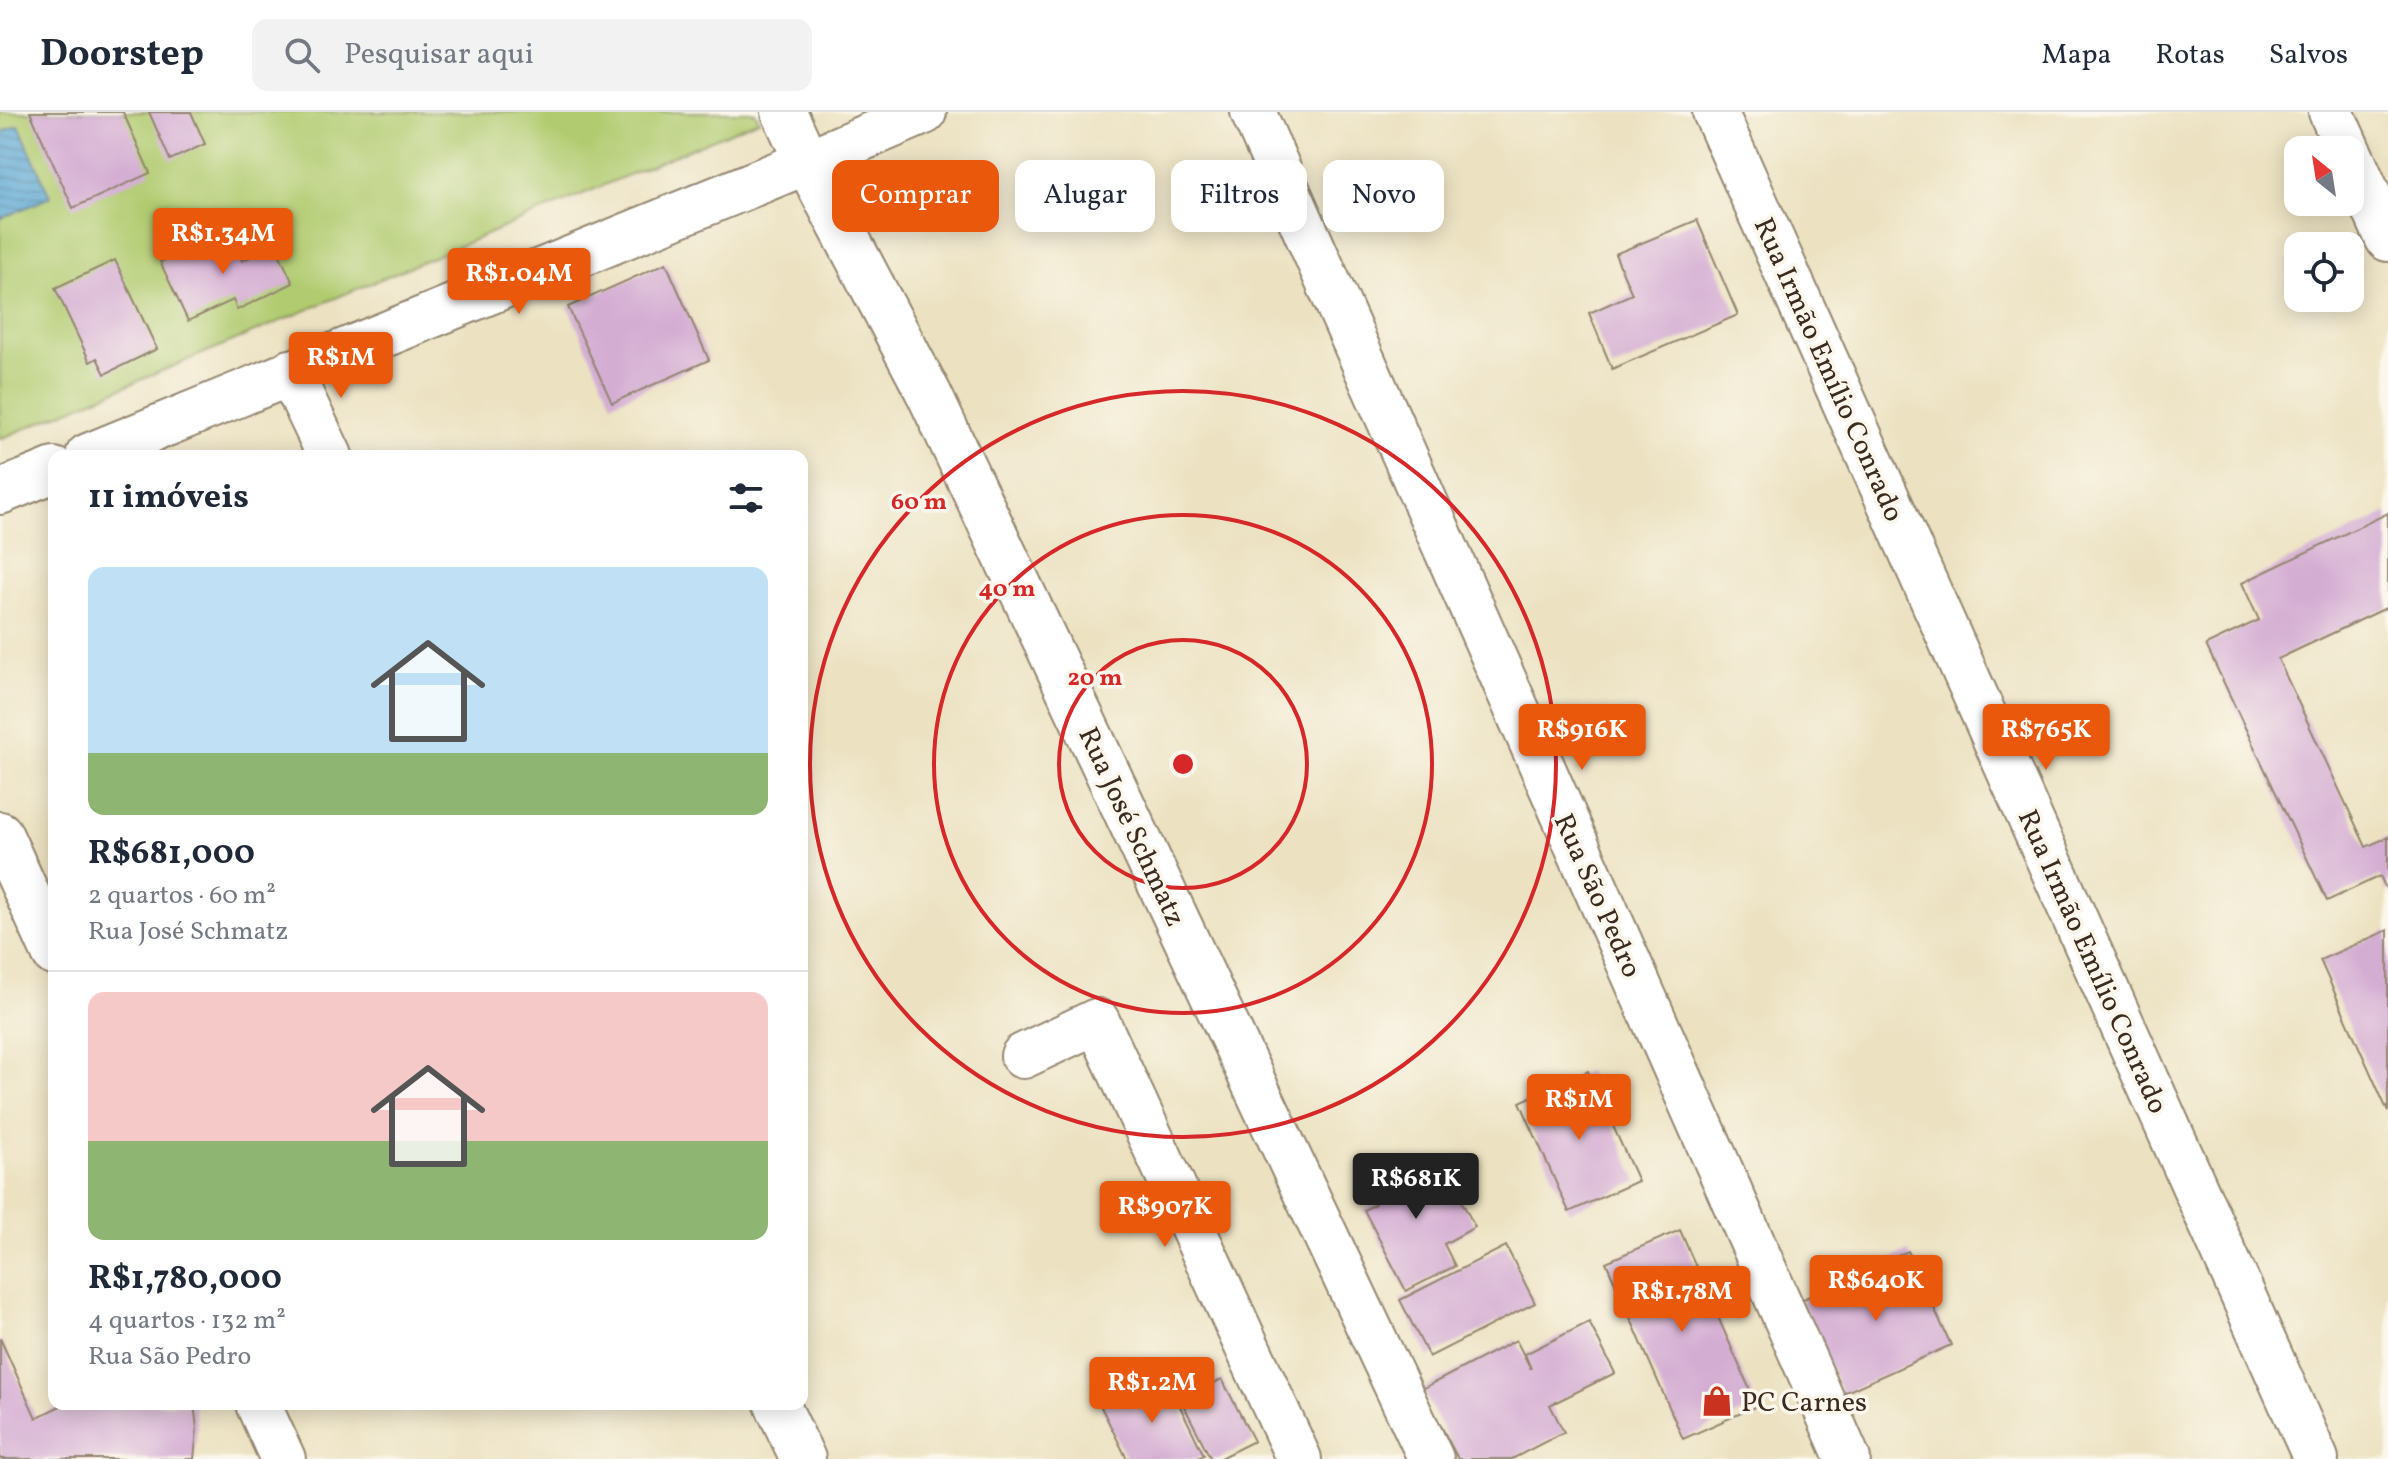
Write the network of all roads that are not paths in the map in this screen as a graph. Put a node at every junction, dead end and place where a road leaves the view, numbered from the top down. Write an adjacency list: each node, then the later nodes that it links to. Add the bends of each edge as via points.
1 (784, 112): 7 (street, Rua José Schmatz)
2 (924, 112): 7 (street)
3 (1253, 112): 24 (street, Rua São Pedro)
4 (1715, 112): 25 (street, Rua Irmão Emílio Conrado)
5 (2331, 112): 6 (street)
6 (2342, 136)
7 (807, 162): 10 (street); 23 (street, Rua José Schmatz, via 929,394)
8 (2364, 185): 9 (street)
9 (2388, 239)
10 (290, 372): 11 (street); 12 (street)
11 (102, 450)
12 (327, 450)
13 (48, 472): 14 (street)
14 (0, 492)
15 (0, 834): 16 (street)
16 (48, 940)
17 (1023, 1056): 22 (street, via 1097,1021)
18 (261, 1410): 20 (street)
19 (780, 1410): 21 (street)
20 (283, 1459)
21 (803, 1459)
22 (1299, 1459)
23 (1431, 1459)
24 (1848, 1459)
25 (2316, 1459)

